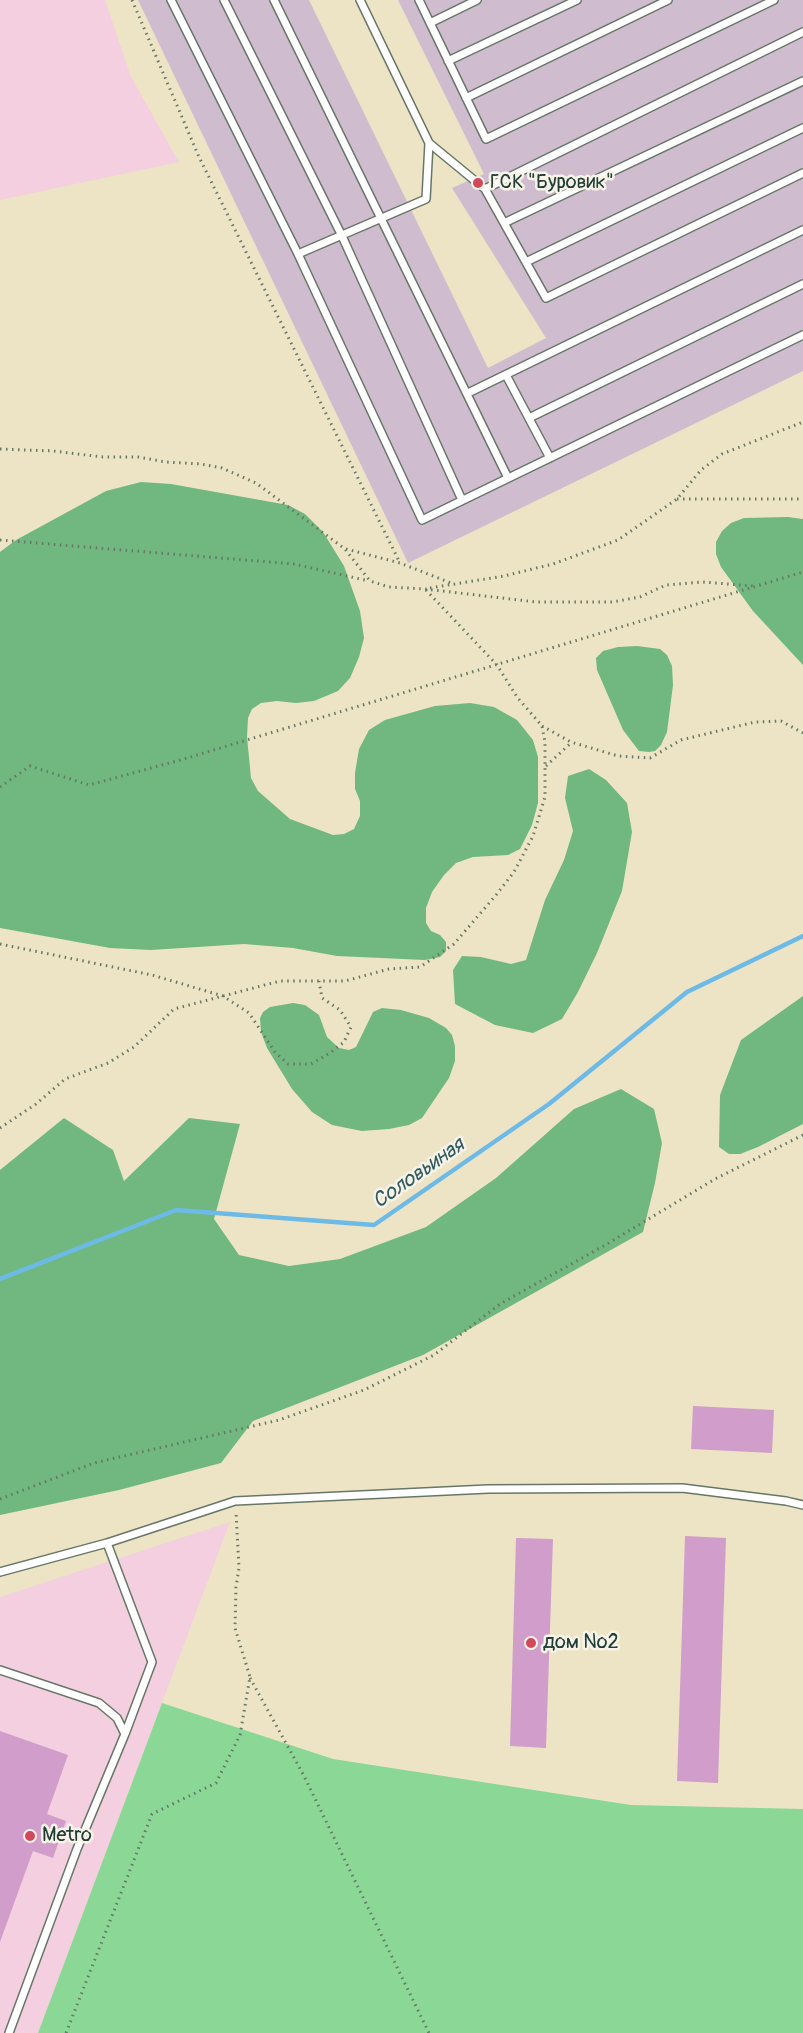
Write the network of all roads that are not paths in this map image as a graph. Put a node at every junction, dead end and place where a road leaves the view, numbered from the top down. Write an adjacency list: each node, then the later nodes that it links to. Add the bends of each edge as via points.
1 (171, 0): 23 (lane)
2 (224, 0): 22 (lane)
3 (274, 0): 19 (lane)
4 (360, 0): 16 (lane)
5 (419, 0): 10 (lane)
6 (477, 0): 10 (lane)
7 (577, 0): 12 (lane)
8 (668, 0): 14 (lane)
9 (774, 0): 14 (lane, via 486,139)
10 (430, 23): 12 (lane)
11 (803, 32): 18 (lane)
12 (448, 61): 14 (lane)
13 (803, 81): 20 (lane)
14 (466, 98)
15 (803, 128): 24 (lane)
16 (429, 143): 18 (lane); 19 (lane, via 426,200)
17 (803, 173): 24 (lane, via 546,298)
18 (485, 189): 20 (lane)
19 (382, 219): 22 (lane); 28 (lane)
20 (504, 223): 24 (lane)
21 (803, 230): 27 (lane)
22 (342, 236): 23 (lane); 32 (lane)
23 (298, 254): 32 (lane, via 422,520)
24 (526, 262)
25 (803, 284): 29 (lane)
26 (803, 335): 30 (lane)
27 (506, 375): 28 (lane); 29 (lane)
28 (468, 393): 31 (lane)
29 (529, 418): 30 (lane)
30 (550, 458): 31 (lane)
31 (508, 478): 32 (lane)
32 (462, 500)
33 (803, 1505): 34 (lane, via 682,1488 488,1489 235,1501)
34 (107, 1543): 35 (lane); 37 (lane, via 152,1662)
35 (0, 1572)
36 (0, 1670): 37 (lane, via 99,1703 117,1718)
37 (125, 1734): 38 (lane, via 77,1849)
38 (9, 2033)

